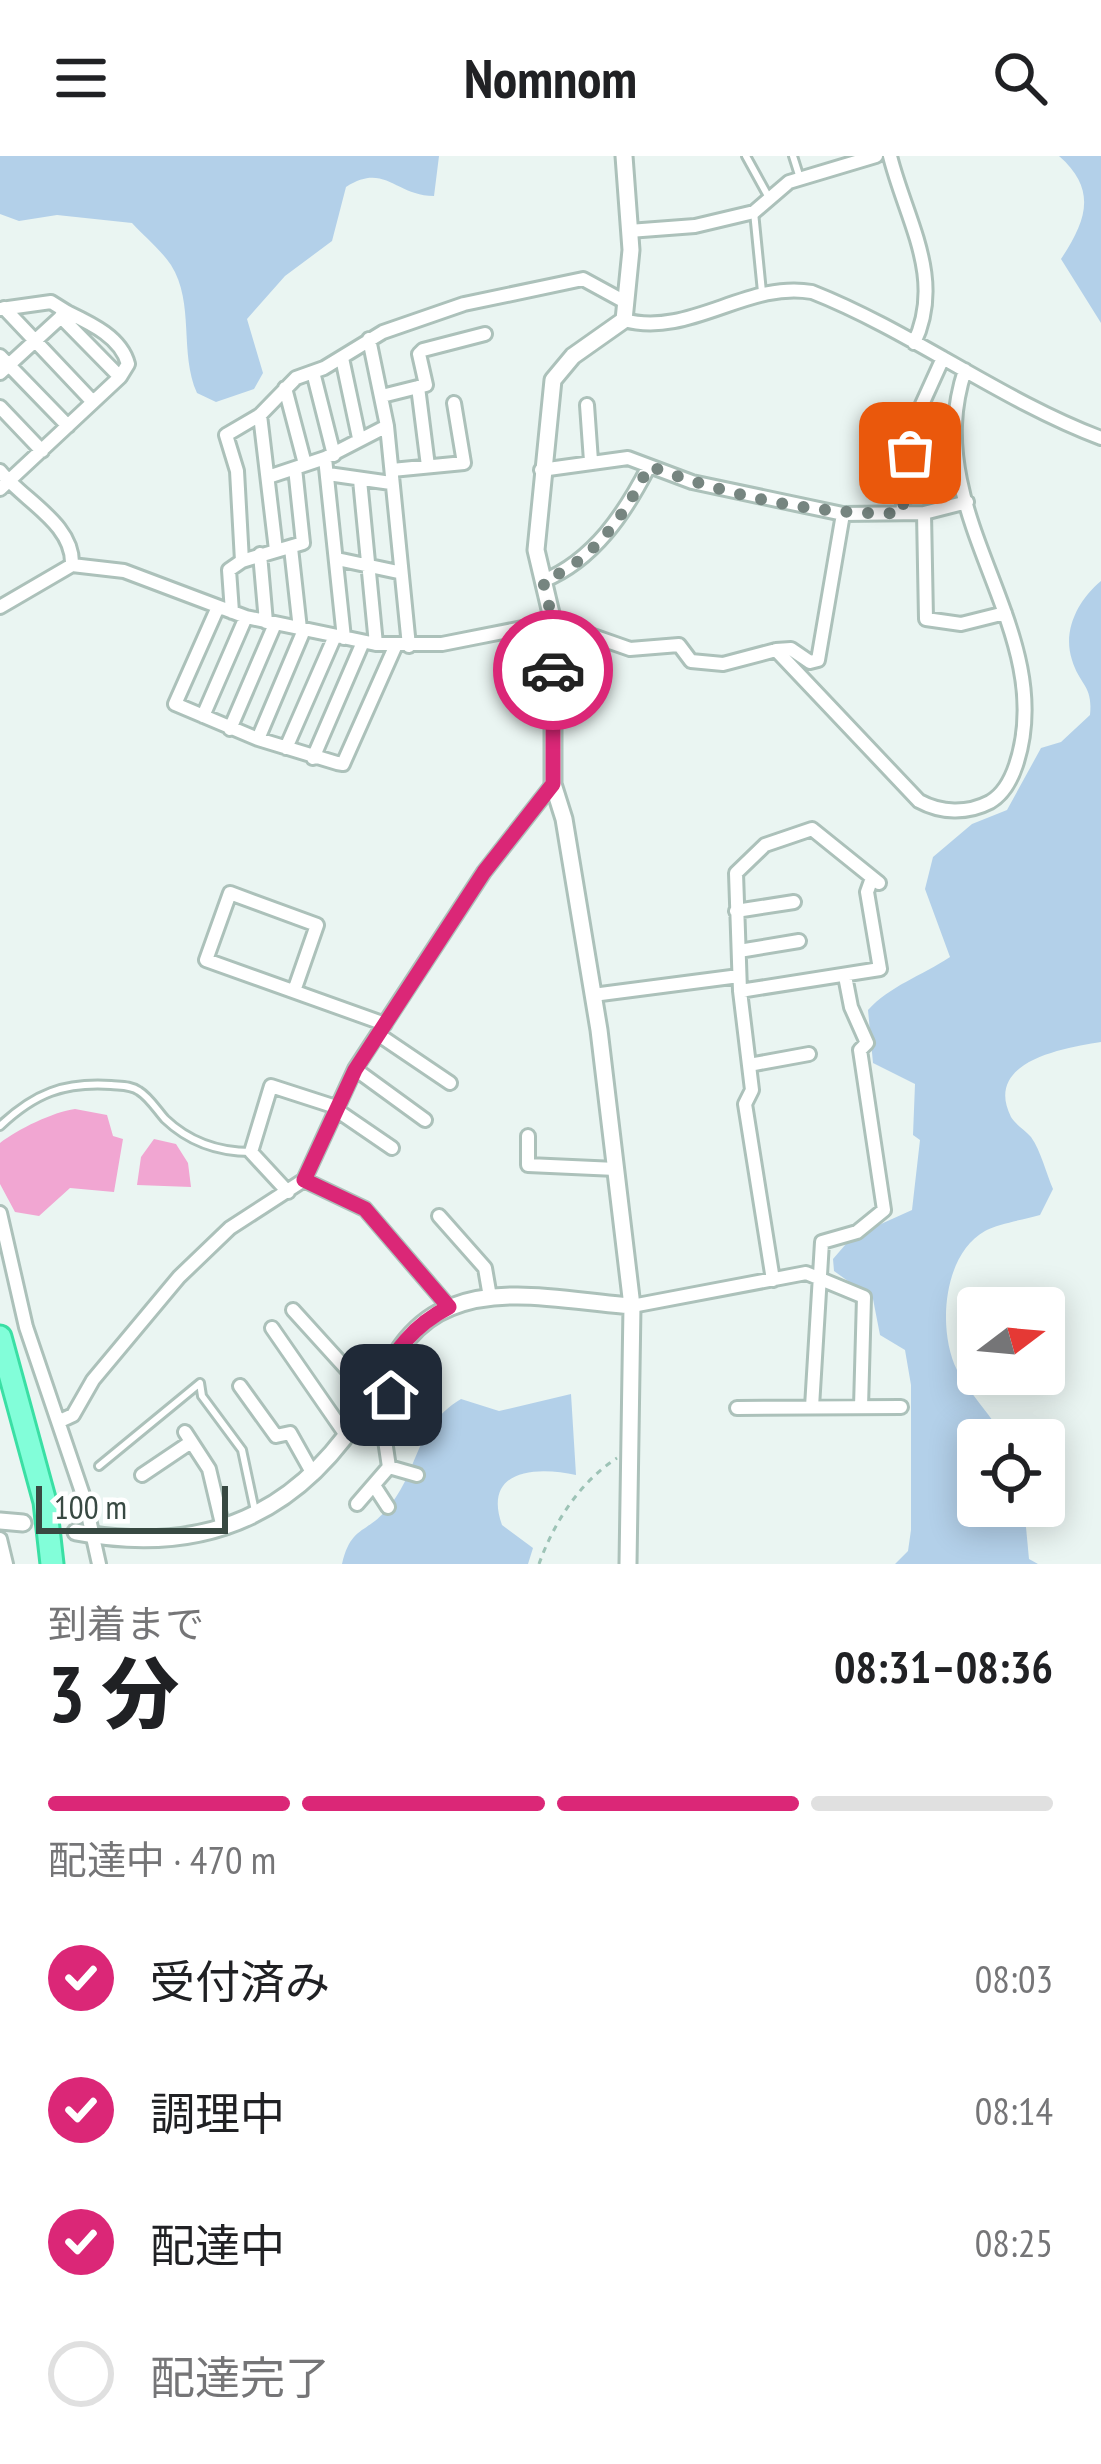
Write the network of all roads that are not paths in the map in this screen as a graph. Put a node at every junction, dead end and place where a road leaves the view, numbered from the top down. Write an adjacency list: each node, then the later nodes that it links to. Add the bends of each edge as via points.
1 (625, 156): 9 (street)
2 (746, 156): 7 (lane)
3 (793, 156): 6 (lane)
4 (875, 156): 6 (street)
5 (890, 156): 17 (street, via 924,259 927,317)
6 (800, 179): 7 (street)
7 (770, 199): 8 (street)
8 (754, 212): 9 (street); 10 (lane)
9 (629, 231): 12 (street)
10 (763, 296): 12 (street, via 650,327); 17 (street, via 812,292)
11 (2, 308): 13 (street, via 51,302); 16 (street)
12 (626, 312): 15 (street, via 584,279 464,304); 42 (street, via 553,380)
13 (64, 314): 16 (street); 23 (street); 23 (street, via 101,330 127,355)
14 (485, 334): 24 (street, via 418,354 426,385)
15 (369, 339): 18 (street); 26 (street)
16 (35, 341): 20 (street); 27 (street)
17 (914, 343): 19 (street)
18 (342, 358): 22 (street); 35 (street)
19 (943, 358): 21 (street); 50 (street, via 914,422)
20 (3, 365): 32 (street)
21 (965, 370): 34 (street); 48 (street, via 953,410)
22 (313, 373): 25 (street); 37 (street)
23 (120, 377): 27 (street)
24 (418, 387): 26 (street); 40 (street)
25 (285, 388): 31 (street); 39 (street)
26 (382, 396): 33 (street)
27 (93, 402): 32 (street)
28 (454, 403): 40 (street, via 464,464)
29 (587, 405): 38 (street)
30 (0, 407): 36 (street)
31 (260, 415): 45 (street); 56 (street, via 226,435 237,471)
32 (68, 426): 36 (street)
33 (387, 427): 35 (street); 44 (street)
34 (1101, 437)
35 (359, 438): 37 (street)
36 (43, 452): 47 (street)
37 (330, 456): 39 (street); 43 (street)
38 (591, 460): 41 (street); 42 (street)
39 (300, 466): 45 (street); 52 (street, via 303,543)
40 (428, 466): 44 (street)
41 (649, 466): 51 (street, via 737,494); 60 (street, via 623,517 564,573)
42 (541, 470): 60 (street, via 536,550)
43 (328, 474): 46 (street); 55 (street)
44 (391, 476): 46 (street); 59 (street)
45 (268, 477): 53 (street)
46 (360, 480): 58 (street)
47 (3, 481): 57 (street, via 62,531 73,547)
48 (967, 502): 49 (street); 63 (street)
49 (924, 512): 50 (street); 63 (street, via 926,619 961,624)
50 (902, 513): 51 (street)
51 (843, 514): 70 (street, via 818,660)
52 (291, 548): 53 (street); 66 (street)
53 (276, 550): 54 (street)
54 (260, 554): 56 (street); 65 (street)
55 (337, 560): 58 (street); 67 (street)
56 (242, 561): 62 (street, via 229,570)
57 (72, 565): 61 (street); 62 (street, via 124,571)
58 (367, 565): 59 (street); 68 (street)
59 (398, 572): 69 (street)
60 (543, 581): 64 (street)
61 (0, 608)
62 (232, 612): 65 (street); 71 (street); 71 (street, via 175,704)
63 (1005, 614): 70 (street, via 1024,682 1025,732 1000,795 968,809 948,812 919,801)
64 (553, 622): 69 (street); 70 (street, via 630,649 679,645 691,661 710,665); 76 (street)
65 (271, 623): 66 (street); 72 (street)
66 (302, 630): 67 (street); 73 (street)
67 (339, 637): 68 (street); 74 (street)
68 (369, 643): 69 (street); 75 (street)
69 (402, 647): 75 (street, via 343,764)
70 (776, 650)
71 (203, 716): 72 (street)
72 (230, 729): 73 (street)
73 (258, 739): 74 (street)
74 (286, 748): 75 (street)
75 (314, 758)
76 (553, 784): 84 (street); 85 (street, via 484,872)
77 (794, 902): 78 (street)
78 (736, 910): 80 (street); 81 (street, via 739,866 776,838 816,830 876,880 867,892 880,969)
79 (799, 941): 80 (street)
80 (739, 951): 82 (street)
81 (845, 976): 82 (street); 101 (street, via 867,1043 860,1050 884,1210 857,1232 822,1242)
82 (740, 984): 84 (street); 87 (street)
83 (293, 991): 83 (street, via 206,960 230,893 316,925); 85 (street)
84 (593, 995): 96 (street)
85 (382, 1029): 88 (street); 89 (street)
86 (809, 1054): 87 (street)
87 (749, 1065): 102 (street, via 745,1104)
88 (355, 1070): 90 (street); 91 (street)
89 (450, 1083)
90 (336, 1108): 94 (street); 95 (street, via 271,1086); 97 (street)
91 (425, 1120)
92 (0, 1126): 95 (lane, via 54,1088 128,1087 195,1141)
93 (528, 1136): 96 (street, via 528,1166)
94 (392, 1148)
95 (251, 1152): 98 (street)
96 (616, 1168): 104 (street)
97 (304, 1180): 98 (street); 105 (street, via 365,1209)
98 (287, 1192): 118 (street, via 230,1228 179,1277 73,1415)
99 (0, 1213): 118 (street, via 26,1328)
100 (439, 1216): 103 (street, via 485,1268)
101 (819, 1274): 102 (street); 113 (street); 114 (street, via 864,1297)
102 (773, 1280): 104 (street)
103 (490, 1297): 104 (street); 105 (street)
104 (632, 1306): 138 (street)
105 (449, 1307): 112 (street, via 415,1330)
106 (293, 1310): 112 (street)
107 (272, 1328): 119 (street)
108 (0, 1336): 136 (highway, via 44,1502)
109 (416, 1378): 112 (street)
110 (240, 1385): 122 (street, via 276,1436 290,1433)
111 (0, 1389): 136 (highway)
112 (380, 1392): 117 (street); 119 (street); 121 (street)
113 (812, 1407): 114 (street); 116 (street)
114 (861, 1407): 115 (street)
115 (902, 1407)
116 (737, 1408)
117 (402, 1417)
118 (60, 1421): 133 (street)
119 (346, 1435): 122 (street)
120 (99, 1466): 128 (lane, via 200,1383 242,1450)
121 (389, 1467): 124 (street); 125 (street)
122 (314, 1474): 128 (street)
123 (142, 1475): 131 (street, via 188,1437 209,1469)
124 (417, 1475)
125 (375, 1486): 126 (street); 127 (street)
126 (358, 1504)
127 (388, 1507)
128 (256, 1514): 131 (street)
129 (0, 1521): 130 (street)
130 (23, 1523)
131 (223, 1528): 133 (street, via 167,1540)
132 (76, 1532): 133 (street)
133 (94, 1535): 137 (street)
134 (0, 1539): 135 (street)
135 (6, 1564)
136 (51, 1564)
137 (99, 1564)
138 (628, 1564)

